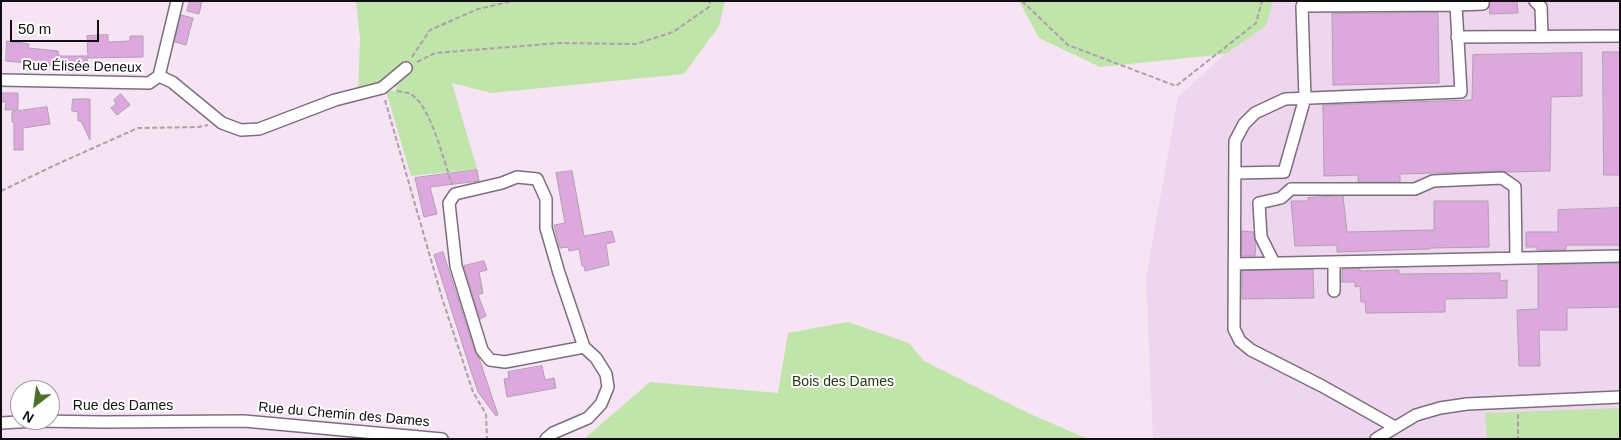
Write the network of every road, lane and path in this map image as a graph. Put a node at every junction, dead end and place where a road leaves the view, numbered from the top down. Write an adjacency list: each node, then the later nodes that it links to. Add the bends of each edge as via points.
1 (177, 1): 13 (street)
2 (513, 1): 12 (path, via 478,9 430,30)
3 (710, 1): 12 (path, via 709,7 673,32 636,44 559,43 435,53)
4 (1022, 1): 5 (path, via 1068,45 1176,86 1256,23)
5 (1262, 1)
6 (1483, 1): 8 (street, via 1483,4)
7 (1534, 1): 9 (street, via 1541,7)
8 (1456, 5): 11 (street); 16 (street, via 1302,6)
9 (1542, 36): 10 (street); 11 (street)
10 (1620, 36)
11 (1457, 37): 16 (street, via 1461,92)
12 (406, 68): 15 (street)
13 (159, 76): 14 (street, Rue Élisée Deneux, via 149,83); 17 (street, via 172,82)
14 (1, 80)
15 (382, 88): 17 (street, via 335,100 259,129 241,130); 20 (path, via 411,94 421,102); 34 (path, via 442,298 473,392 486,414)
16 (1305, 98): 18 (street, via 1285,99 1256,113 1244,124 1235,141); 18 (street, via 1284,172)
17 (222, 123): 19 (path, via 198,127 138,128)
18 (1235, 173): 25 (street)
19 (1, 191)
20 (455, 194): 27 (street, via 517,177 537,180 546,199 546,228 556,264); 27 (street, via 449,203 456,266 482,350 490,360 505,362)
21 (1620, 256): 22 (street)
22 (1516, 258): 23 (street); 24 (street, via 1515,187 1502,178 1433,181 1415,189 1291,189 1281,198 1260,203 1261,237)
23 (1334, 262): 24 (street); 26 (street)
24 (1274, 263): 25 (street)
25 (1234, 264): 32 (street, via 1234,330 1240,341 1251,350)
26 (1334, 291)
27 (584, 346): 35 (street, via 606,374 608,387 588,418)
28 (1620, 397): 29 (street)
29 (1518, 401): 32 (street, via 1440,408 1416,415); 37 (path)
30 (244, 420): 31 (street, Rue des Dames); 33 (street, Rue du Chemin des Dames)
31 (1, 423)
32 (1395, 427): 36 (street)
33 (442, 439)
34 (487, 439)
35 (546, 439)
36 (1376, 439)
37 (1518, 439)

